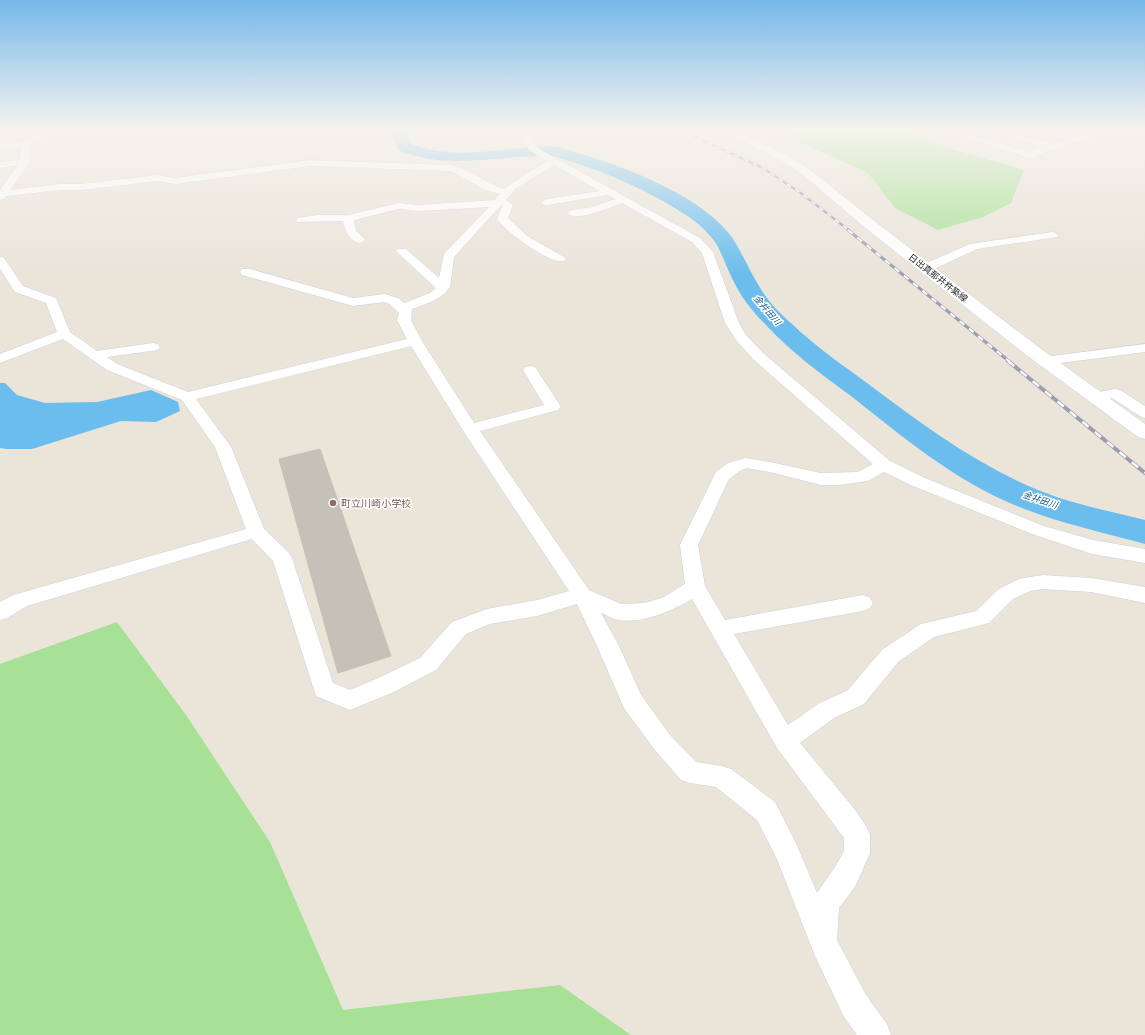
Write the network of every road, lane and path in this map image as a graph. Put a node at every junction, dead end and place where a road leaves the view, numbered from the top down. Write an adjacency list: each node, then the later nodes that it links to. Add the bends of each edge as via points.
1 (12, 178): 10 (street)
2 (155, 178): 10 (street)
3 (160, 178): 4 (street, via 175,181)
4 (199, 178)
5 (472, 178): 11 (street)
6 (524, 178): 11 (street)
7 (586, 178): 9 (street)
8 (814, 178): 24 (main road, 日出真那井杵築線)
9 (611, 192): 12 (street); 13 (street)
10 (1, 194)
11 (501, 199): 17 (street, via 419,208 399,206); 22 (street, via 508,205 502,219 523,238); 26 (street, via 448,256)
12 (623, 199): 14 (street); 41 (street, via 696,240 707,252 732,323 741,337 758,356)
13 (547, 202)
14 (595, 210): 15 (street); 16 (street)
15 (572, 213)
16 (605, 217)
17 (348, 218): 18 (street, via 323,222); 20 (street, via 351,232)
18 (301, 220)
19 (1053, 235): 24 (street, via 974,246)
20 (360, 240)
21 (402, 251): 26 (street)
22 (560, 259)
23 (0, 260): 28 (street, via 19,289 52,301)
24 (926, 268): 34 (main road, 日出真那井杵築線)
25 (246, 272): 27 (street, via 353,302 386,298)
26 (443, 288): 27 (street, via 434,296 406,307)
27 (405, 312): 29 (street, via 404,320)
28 (64, 334): 32 (street); 33 (street)
29 (415, 342): 36 (street); 39 (street)
30 (153, 347): 32 (street)
31 (1145, 348): 34 (street)
32 (95, 355): 36 (street, via 112,367)
33 (0, 359)
34 (1045, 360): 37 (main road, 日出真那井杵築線)
35 (530, 370): 39 (street, via 553,407)
36 (187, 397): 42 (street, via 223,447)
37 (1094, 397): 38 (street, via 1114,393); 40 (main road, 日出真那井杵築線)
38 (1145, 413)
39 (470, 429): 45 (street)
40 (1145, 434)
41 (884, 465): 43 (street, via 919,482 1038,530 1092,547); 44 (street, via 862,477 839,479 821,479 746,463 734,467 722,476 689,545)
42 (256, 532): 45 (street, via 282,558 324,689 350,700 428,664 458,628 487,617 537,608); 48 (street, via 20,600)
43 (1145, 556)
44 (695, 587): 45 (street, via 669,603 644,611 619,612); 49 (street)
45 (582, 595): 51 (street, via 632,701 662,742 690,772 722,777 766,811 786,850)
46 (1145, 595): 50 (street, via 1091,586 1043,582 1026,584 1006,594 982,617 928,630 890,656 856,697 826,711)
47 (863, 603): 49 (street)
48 (0, 612)
49 (720, 629): 50 (street)
50 (785, 741): 51 (street, via 857,835 857,853 826,904)
51 (823, 940): 52 (street, via 855,1006)
52 (876, 1035)

